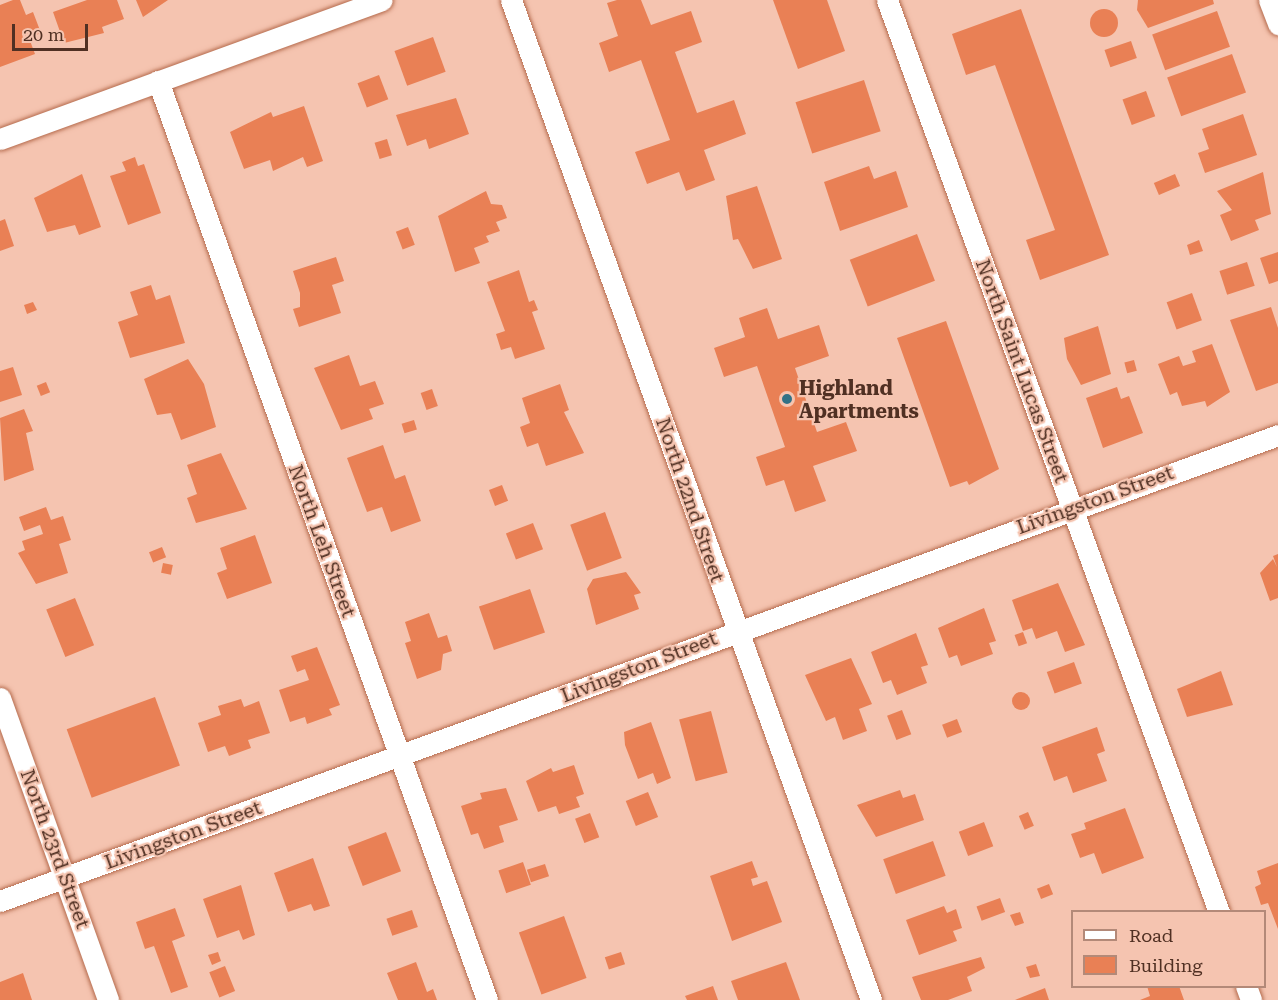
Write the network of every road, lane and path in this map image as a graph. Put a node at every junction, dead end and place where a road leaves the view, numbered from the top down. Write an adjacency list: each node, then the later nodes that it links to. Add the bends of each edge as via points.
1 (381, 0): 6 (street)
2 (510, 0): 10 (street, North 22nd Street)
3 (887, 0): 9 (street, North Saint Lucas Street)
4 (1269, 0): 5 (street)
5 (1278, 24)
6 (158, 81): 7 (street); 12 (street, North Leh Street)
7 (0, 139)
8 (1278, 435): 9 (street, Livingston Street)
9 (1072, 509): 10 (street, Livingston Street); 15 (street, North Saint Lucas Street)
10 (735, 630): 12 (street, Livingston Street); 18 (street, North 22nd Street)
11 (0, 698): 13 (street, North 23rd Street)
12 (399, 758): 13 (street, Livingston Street); 17 (street, North Leh Street)
13 (66, 878): 14 (street, Livingston Street); 16 (street, North 23rd Street)
14 (0, 901)
15 (1218, 910)
16 (108, 1000)
17 (487, 1000)
18 (871, 1000)

